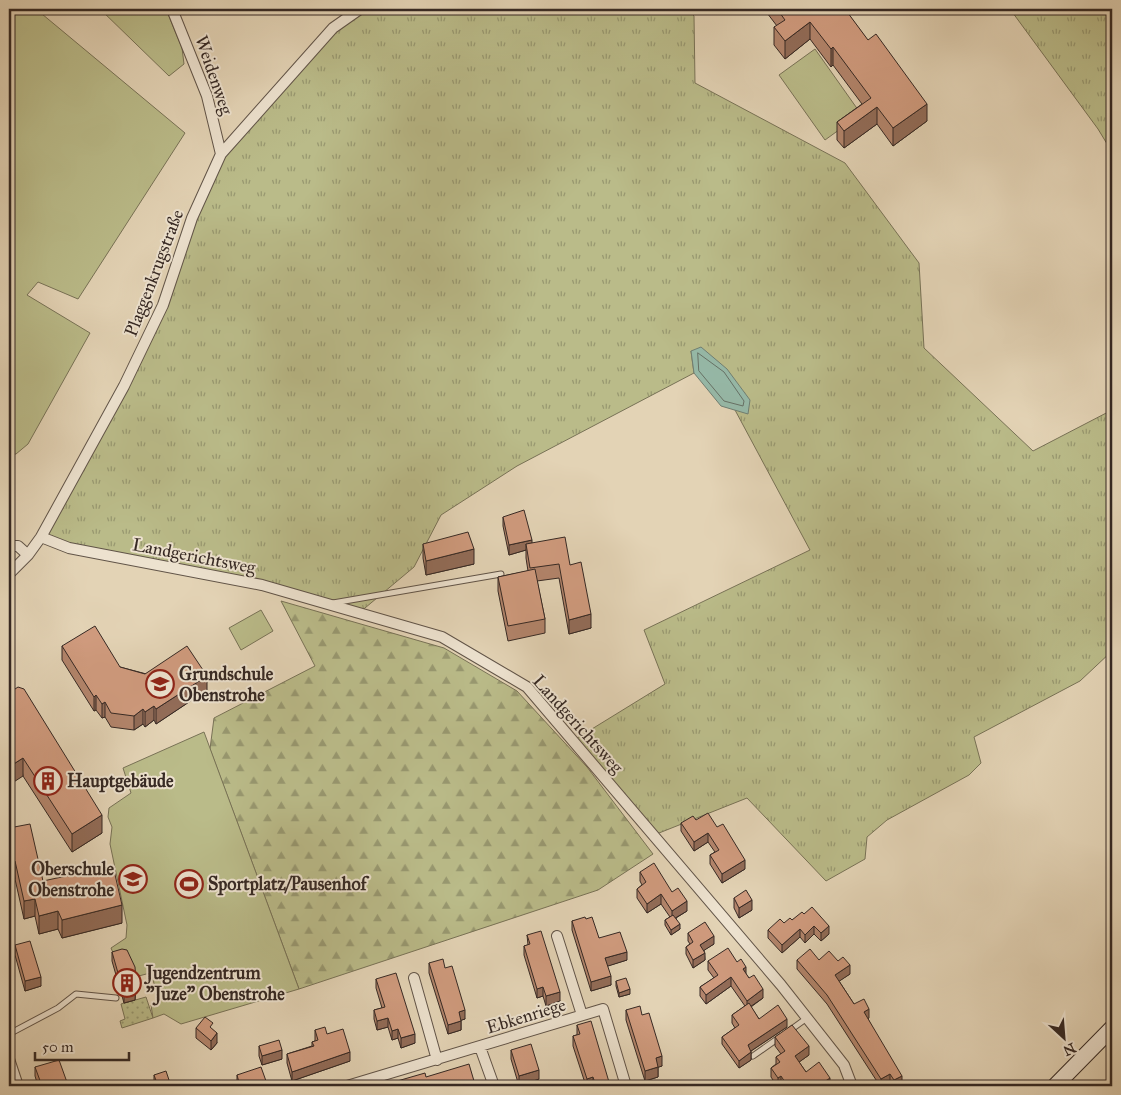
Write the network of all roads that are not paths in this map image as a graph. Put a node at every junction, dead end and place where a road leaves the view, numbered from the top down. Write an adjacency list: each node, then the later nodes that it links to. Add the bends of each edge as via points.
1 (172, 9): 3 (street, Weidenweg, via 207,96)
2 (360, 9): 3 (street, Plaggenkrugstraße, via 333,28)
3 (221, 154): 4 (street, Plaggenkrugstraße, via 192,218 163,305 124,386)
4 (40, 537): 6 (street, Plaggenkrugstraße); 9 (street, Landgerichtsweg, via 69,548 262,585)
5 (9, 546): 6 (street, via 18,546)
6 (28, 555): 7 (street, Plaggenkrugstraße)
7 (9, 574)
8 (501, 574): 9 (lane)
9 (328, 604): 14 (street, Landgerichtsweg, via 442,637 527,687)
10 (557, 936): 13 (street, Ebkenriege)
11 (414, 978): 20 (street)
12 (116, 998): 16 (lane, via 76,994 58,1008)
13 (582, 1016): 17 (street, Ebkenriege); 24 (street, Ebkenriege, via 603,1009)
14 (807, 1018): 18 (lane); 25 (street, Landgerichtsweg, via 844,1065)
15 (1112, 1028): 26 (street)
16 (9, 1034)
17 (480, 1047): 20 (street, Ebkenriege); 23 (street, Ebkenriege)
18 (753, 1056)
19 (9, 1059): 21 (street)
20 (437, 1060): 22 (street, Ebkenriege)
21 (18, 1086)
22 (347, 1086)
23 (494, 1086)
24 (626, 1086)
25 (852, 1086)
26 (1055, 1086)

